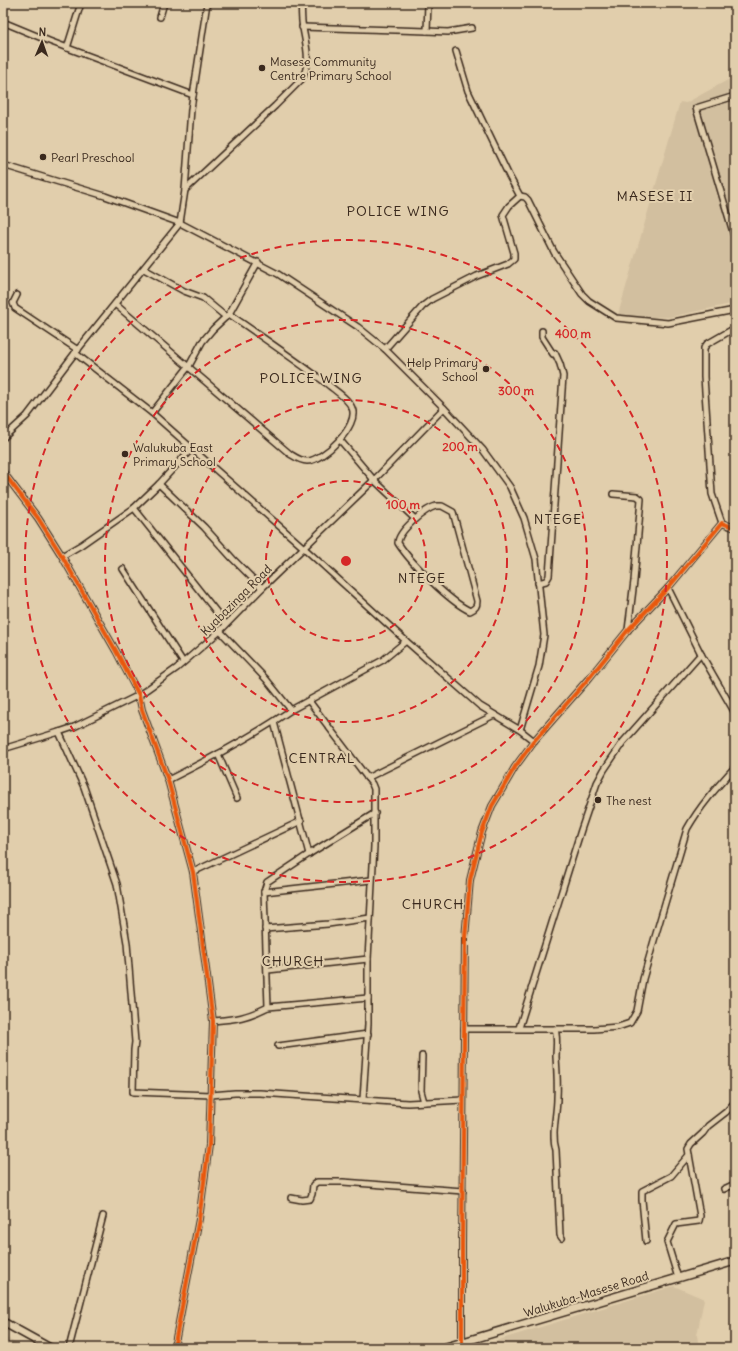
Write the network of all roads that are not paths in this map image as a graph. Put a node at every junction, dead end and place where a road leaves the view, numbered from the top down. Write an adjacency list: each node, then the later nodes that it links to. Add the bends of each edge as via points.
1 (81, 3): 11 (street)
2 (164, 3): 6 (street)
3 (207, 3): 13 (street)
4 (302, 3): 8 (street)
5 (428, 3): 10 (street)
6 (160, 17)
7 (3, 22): 11 (street)
8 (302, 27): 10 (street); 16 (street, via 307,63 301,80)
9 (472, 28): 10 (street, via 448,32)
10 (427, 31)
11 (67, 48): 13 (street)
12 (456, 51): 17 (street, via 468,92)
13 (193, 95): 16 (street)
14 (735, 96): 19 (street, via 696,108)
15 (3, 165): 18 (street, via 69,184)
16 (184, 190): 18 (street)
17 (520, 196): 24 (street, via 525,196 528,200 554,252 582,294 616,318 668,322); 28 (street, via 503,215 514,253 512,261 432,299)
18 (180, 223): 20 (street); 21 (street)
19 (735, 239)
20 (258, 262): 25 (street); 28 (street, via 331,308)
21 (144, 269): 23 (street); 25 (street, via 184,291 204,298)
22 (17, 295): 29 (street, via 13,303 15,308)
23 (116, 304): 29 (street); 30 (street)
24 (735, 310)
25 (228, 316): 30 (street, via 202,342); 34 (street, via 300,364 348,402 353,408 353,419)
26 (735, 328): 42 (street, via 704,348 712,494)
27 (542, 332): 47 (street, via 542,337 560,364 562,376 549,576 546,581)
28 (385, 349): 31 (street)
29 (76, 352): 32 (street); 33 (street, via 27,416)
30 (189, 366): 32 (street); 34 (street, via 299,460 313,460)
31 (444, 408): 37 (street, Kyabazinga Road); 47 (street, via 483,450 510,487 524,518 536,559)
32 (152, 413): 35 (street)
33 (3, 438)
34 (340, 440): 37 (street)
35 (192, 448): 38 (street); 44 (street)
36 (3, 472): 45 (street, via 38,518)
37 (374, 480): 41 (street); 44 (street, Kyabazinga Road)
38 (159, 484): 40 (street); 48 (street, via 204,526)
39 (613, 494): 51 (street, via 637,496 641,499)
40 (134, 508): 45 (street); 50 (street)
41 (415, 519): 41 (street, via 436,506 453,512 477,601 475,608 470,611 460,606 428,578 399,545 398,539)
42 (722, 523): 43 (street); 49 (street)
43 (735, 528)
44 (304, 548): 48 (street, Kyabazinga Road); 53 (street)
45 (62, 556): 56 (street)
46 (123, 569): 55 (street)
47 (538, 583): 62 (street, via 544,635 539,666)
48 (262, 588): 50 (street, Kyabazinga Road)
49 (668, 588): 51 (street); 54 (street)
50 (226, 624): 52 (street, Kyabazinga Road)
51 (628, 630): 64 (street)
52 (220, 631): 55 (street, Kyabazinga Road); 58 (street)
53 (406, 641): 57 (street, via 383,660); 60 (street, via 480,706)
54 (701, 654): 59 (street); 84 (street, via 623,742 597,783)
55 (183, 662): 56 (street, Kyabazinga Road)
56 (139, 695): 63 (street, Kyabazinga Road); 69 (street, via 142,710)
57 (309, 701): 58 (street); 68 (street)
58 (291, 710): 61 (street)
59 (735, 713)
60 (494, 715): 62 (street); 68 (street)
61 (274, 722): 66 (street); 72 (street)
62 (520, 730): 64 (street)
63 (59, 732): 65 (street, Kyabazinga Road); 90 (street, via 84,787 116,884 127,943 134,1028 133,1092)
64 (534, 741): 85 (street, via 492,806 474,861 465,938)
65 (3, 749)
66 (218, 754): 69 (street); 70 (street)
67 (735, 767): 86 (street, via 708,797 687,829 634,1017 630,1023 618,1027)
68 (367, 778): 71 (street, via 374,789)
69 (168, 780): 74 (street)
70 (237, 798)
71 (375, 813): 73 (street); 75 (street)
72 (301, 821): 73 (street); 74 (street)
73 (309, 854): 76 (street, via 267,882)
74 (193, 872): 83 (street)
75 (372, 880): 76 (street); 77 (street)
76 (264, 892): 78 (street)
77 (370, 918): 78 (street); 79 (street)
78 (265, 928): 80 (street)
79 (368, 959): 80 (street); 81 (street)
80 (268, 970): 82 (street)
81 (368, 998): 82 (street); 87 (street)
82 (268, 1007): 83 (street, via 240,1019)
83 (213, 1021): 90 (street)
84 (519, 1028): 85 (street); 86 (street)
85 (464, 1029): 92 (street)
86 (555, 1029): 101 (street, via 558,1037 558,1072 554,1142)
87 (368, 1034): 88 (street); 91 (street)
88 (278, 1046)
89 (422, 1056): 93 (street, via 421,1091)
90 (211, 1095): 91 (street, via 260,1093); 109 (street, via 204,1186)
91 (363, 1099): 93 (street)
92 (463, 1100): 93 (street); 98 (street)
93 (424, 1102)
94 (735, 1102): 95 (street, via 691,1144 688,1149)
95 (689, 1156): 102 (street, via 670,1176 642,1191); 104 (street, via 700,1216 699,1221 676,1224 667,1242)
96 (735, 1184): 97 (street)
97 (724, 1189)
98 (463, 1192): 99 (street, via 317,1182 313,1185 310,1199); 106 (street)
99 (291, 1198)
100 (103, 1216): 108 (street)
101 (562, 1238)
102 (646, 1241)
103 (735, 1261): 104 (street, Walukuba-Masese Road)
104 (678, 1278): 106 (street, Walukuba-Masese Road)
105 (3, 1322): 107 (street)
106 (462, 1342): 110 (street, Walukuba-Masese Road)
107 (50, 1348)
108 (70, 1348)
109 (174, 1348)
110 (443, 1348)

